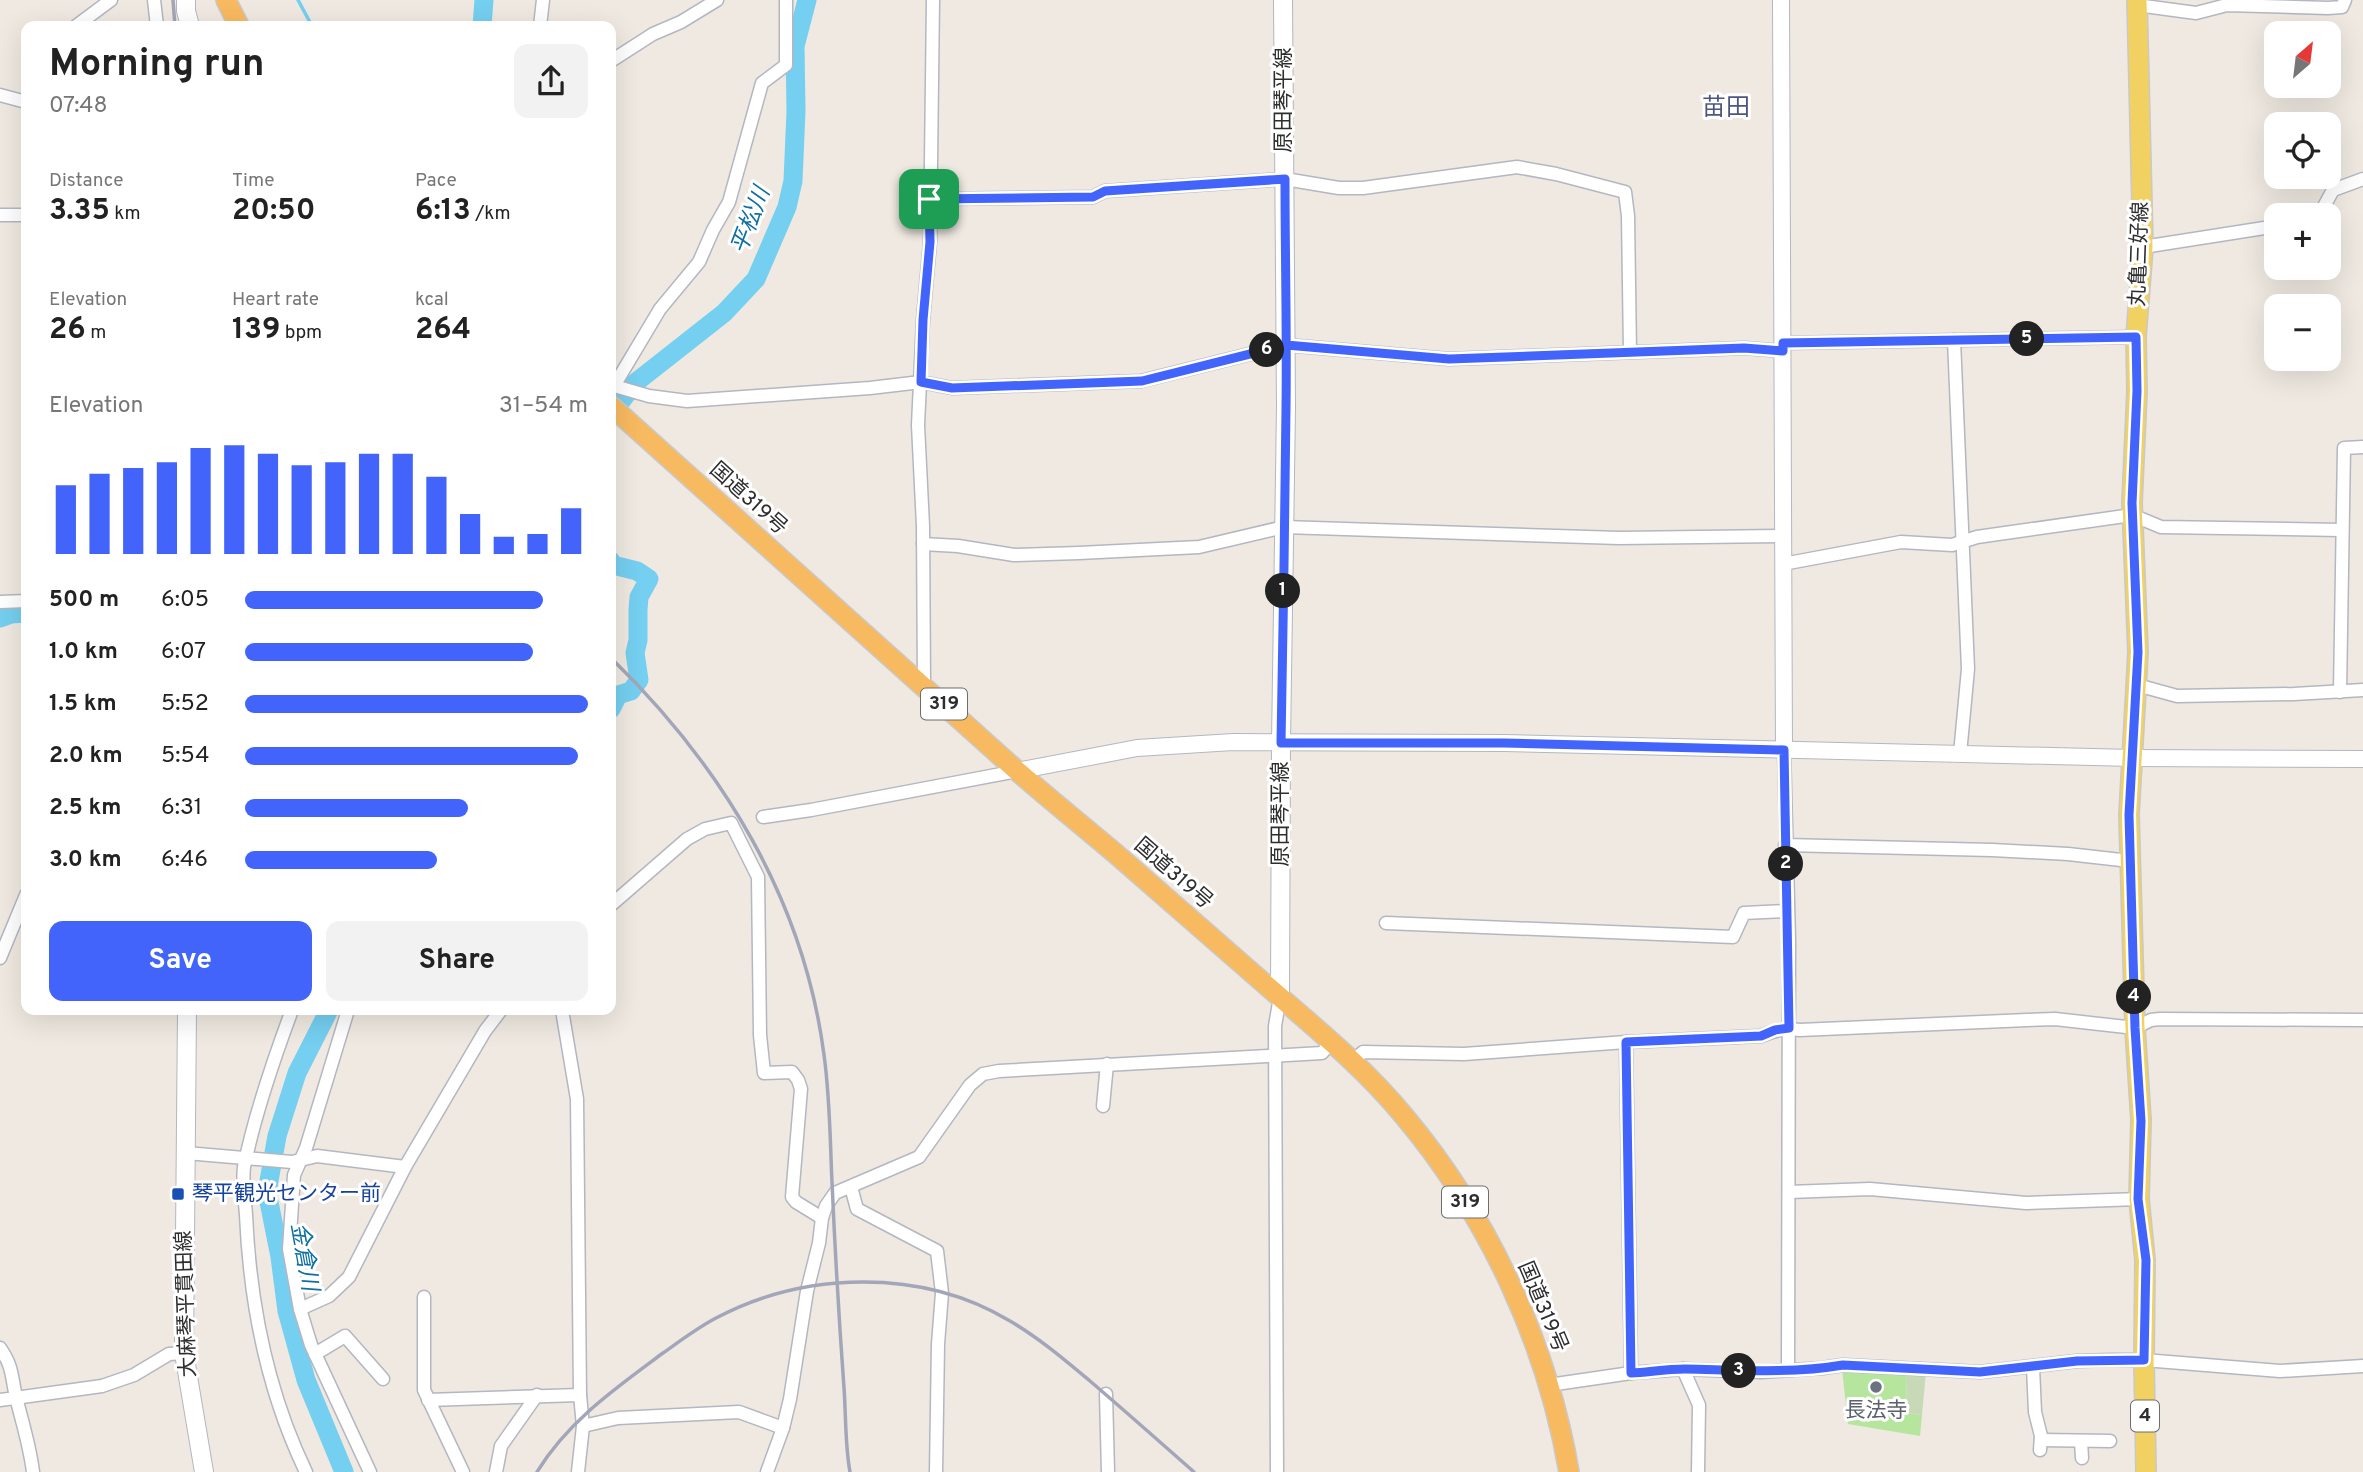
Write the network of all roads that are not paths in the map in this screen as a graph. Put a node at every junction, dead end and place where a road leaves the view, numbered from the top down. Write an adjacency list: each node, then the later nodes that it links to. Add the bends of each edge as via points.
1 (111, 0): 13 (street)
2 (154, 0): 14 (street)
3 (186, 0): 15 (main road)
4 (226, 0): 16 (highway)
5 (543, 0): 17 (street)
6 (717, 0): 18 (street)
7 (786, 0): 34 (street, via 786,65 762,83 729,202 699,262 660,309)
8 (933, 0): 23 (street)
9 (1283, 0): 21 (main road, 原田琴平線)
10 (1781, 0): 32 (street)
11 (2345, 0): 12 (street, via 2342,7 2228,5 2196,13)
12 (2137, 3): 28 (main road, 丸亀三好線 / 4)
13 (83, 21)
14 (156, 21)
15 (189, 21)
16 (236, 21)
17 (541, 21)
18 (616, 58)
19 (0, 95): 20 (street)
20 (21, 101)
21 (1285, 179): 23 (street, via 1105,191 1093,197); 31 (main road, 原田琴平線); 33 (street, via 1363,188 1517,167 1625,192)
22 (2363, 179): 24 (street, via 2333,190)
23 (929, 199): 35 (street)
24 (2326, 203)
25 (0, 215): 26 (street)
26 (21, 215)
27 (2264, 228): 28 (street)
28 (2143, 247): 29 (main road, 丸亀三好線 / 4)
29 (2136, 337): 30 (street); 39 (main road, 丸亀三好線 / 4)
30 (1954, 340): 32 (street); 43 (street)
31 (1286, 345): 33 (street, via 1449,359); 35 (street, via 1142,381 952,388); 40 (main road, 原田琴平線)
32 (1783, 347): 33 (street); 42 (street)
33 (1630, 352)
34 (616, 381)
35 (921, 382): 36 (street, via 687,401); 44 (street, via 918,425)
36 (616, 387)
37 (616, 411): 49 (highway, 国道319号 / 319)
38 (2363, 447): 41 (street, via 2344,448)
39 (2132, 514): 41 (street, via 2161,527); 43 (street); 48 (main road, 丸亀三好線 / 4)
40 (1284, 527): 42 (street, via 1619,538); 44 (street, via 1199,547 1014,555); 52 (main road, 原田琴平線)
41 (2342, 530): 51 (street)
42 (1783, 536): 45 (street)
43 (1964, 542): 45 (street, via 1902,542); 54 (street, via 1968,669)
44 (923, 544): 49 (street)
45 (1783, 564): 53 (street)
46 (21, 601): 47 (street)
47 (0, 602)
48 (2137, 685): 51 (street, via 2177,696); 55 (main road, 丸亀三好線 / 4)
49 (924, 686): 57 (highway, 国道319号 / 319)
50 (2363, 690): 51 (street)
51 (2340, 692)
52 (1281, 743): 53 (street); 57 (street, via 1233,741 1137,748); 66 (main road, 原田琴平線)
53 (1784, 750): 54 (street); 59 (street)
54 (1960, 754): 55 (street)
55 (2133, 758): 56 (street); 60 (main road, 丸亀三好線 / 4)
56 (2363, 759)
57 (1017, 771): 58 (street); 66 (highway, 国道319号 / 319)
58 (763, 817)
59 (1785, 845): 60 (street, via 1992,850); 63 (street)
60 (2130, 861): 74 (main road, 丸亀三好線 / 4)
61 (616, 901): 88 (street, via 687,839 731,823 758,877 764,1073 792,1072 801,1089 792,1197)
62 (21, 907): 65 (street)
63 (1787, 911): 64 (street, via 1744,913 1733,937); 73 (street)
64 (1386, 923)
65 (0, 958)
66 (1280, 997): 75 (highway, 国道319号 / 319); 77 (street)
67 (187, 1015): 81 (main road, 大麻琴平貫田線)
68 (290, 1015): 82 (street, via 262,1094)
69 (346, 1015): 83 (street, via 306,1148)
70 (497, 1015): 84 (street)
71 (563, 1015): 104 (street, via 577,1099)
72 (2363, 1020): 74 (street, via 2160,1019)
73 (1789, 1028): 74 (street, via 2036,1020); 76 (street, via 1761,1036); 86 (street)
74 (2135, 1028): 87 (main road, 丸亀三好線 / 4, via 2141,1121)
75 (1331, 1042): 77 (street, via 1322,1053); 78 (highway, 国道319号 / 319)
76 (1626, 1042): 78 (street, via 1464,1054 1363,1052); 99 (street)
77 (1275, 1055): 79 (street); 123 (street)
78 (1352, 1062): 101 (highway, 国道319号 / 319, via 1409,1122 1473,1214 1531,1333)
79 (1107, 1063): 80 (street); 85 (street, via 983,1074 970,1085 919,1157)
80 (1103, 1105)
81 (186, 1153): 82 (street); 92 (main road, 大麻琴平貫田線)
82 (249, 1158): 83 (street); 115 (street, via 244,1170 247,1250 261,1348 287,1432)
83 (296, 1162): 84 (street, via 317,1156); 90 (street, via 289,1249)
84 (405, 1167): 90 (street, via 349,1277 328,1296)
85 (851, 1187): 88 (street, via 835,1193); 121 (street, via 857,1209 937,1251 942,1293)
86 (1788, 1192): 87 (street, via 1870,1189 2026,1203); 98 (street)
87 (2138, 1199): 94 (main road, 丸亀三好線 / 4, via 2146,1260)
88 (822, 1218): 109 (street)
89 (424, 1297): 106 (street, via 424,1390)
90 (300, 1308): 93 (street)
91 (0, 1348): 105 (street, via 10,1362)
92 (184, 1353): 105 (street, via 169,1354 134,1375 102,1386); 114 (main road, 大麻琴平貫田線)
93 (315, 1354): 100 (street, via 345,1336); 116 (street)
94 (2144, 1360): 95 (street, via 2280,1371); 96 (street); 126 (main road, 丸亀三好線 / 4)
95 (2363, 1366)
96 (2033, 1367): 98 (street, via 1980,1372 1843,1365); 110 (street, via 2029,1406 2040,1445)
97 (1683, 1369): 98 (street); 99 (street); 125 (street, via 1699,1405)
98 (1788, 1370)
99 (1631, 1373): 101 (street)
100 (383, 1379)
101 (1549, 1385): 124 (highway, 国道319号 / 319)
102 (1106, 1394): 122 (street)
103 (537, 1395): 104 (street); 106 (street); 118 (street, via 501,1446)
104 (580, 1395): 108 (street)
105 (16, 1398): 107 (street); 113 (street)
106 (428, 1399): 117 (street)
107 (0, 1400)
108 (583, 1426): 109 (street, via 618,1418 739,1412); 119 (street)
109 (783, 1428): 120 (street)
110 (2081, 1441): 111 (street); 112 (street)
111 (2110, 1441)
112 (2082, 1458)
113 (33, 1472)
114 (204, 1472)
115 (306, 1472)
116 (370, 1472)
117 (463, 1472)
118 (496, 1472)
119 (578, 1472)
120 (767, 1472)
121 (936, 1472)
122 (1108, 1472)
123 (1277, 1472)
124 (1569, 1472)
125 (1698, 1472)
126 (2146, 1472)

